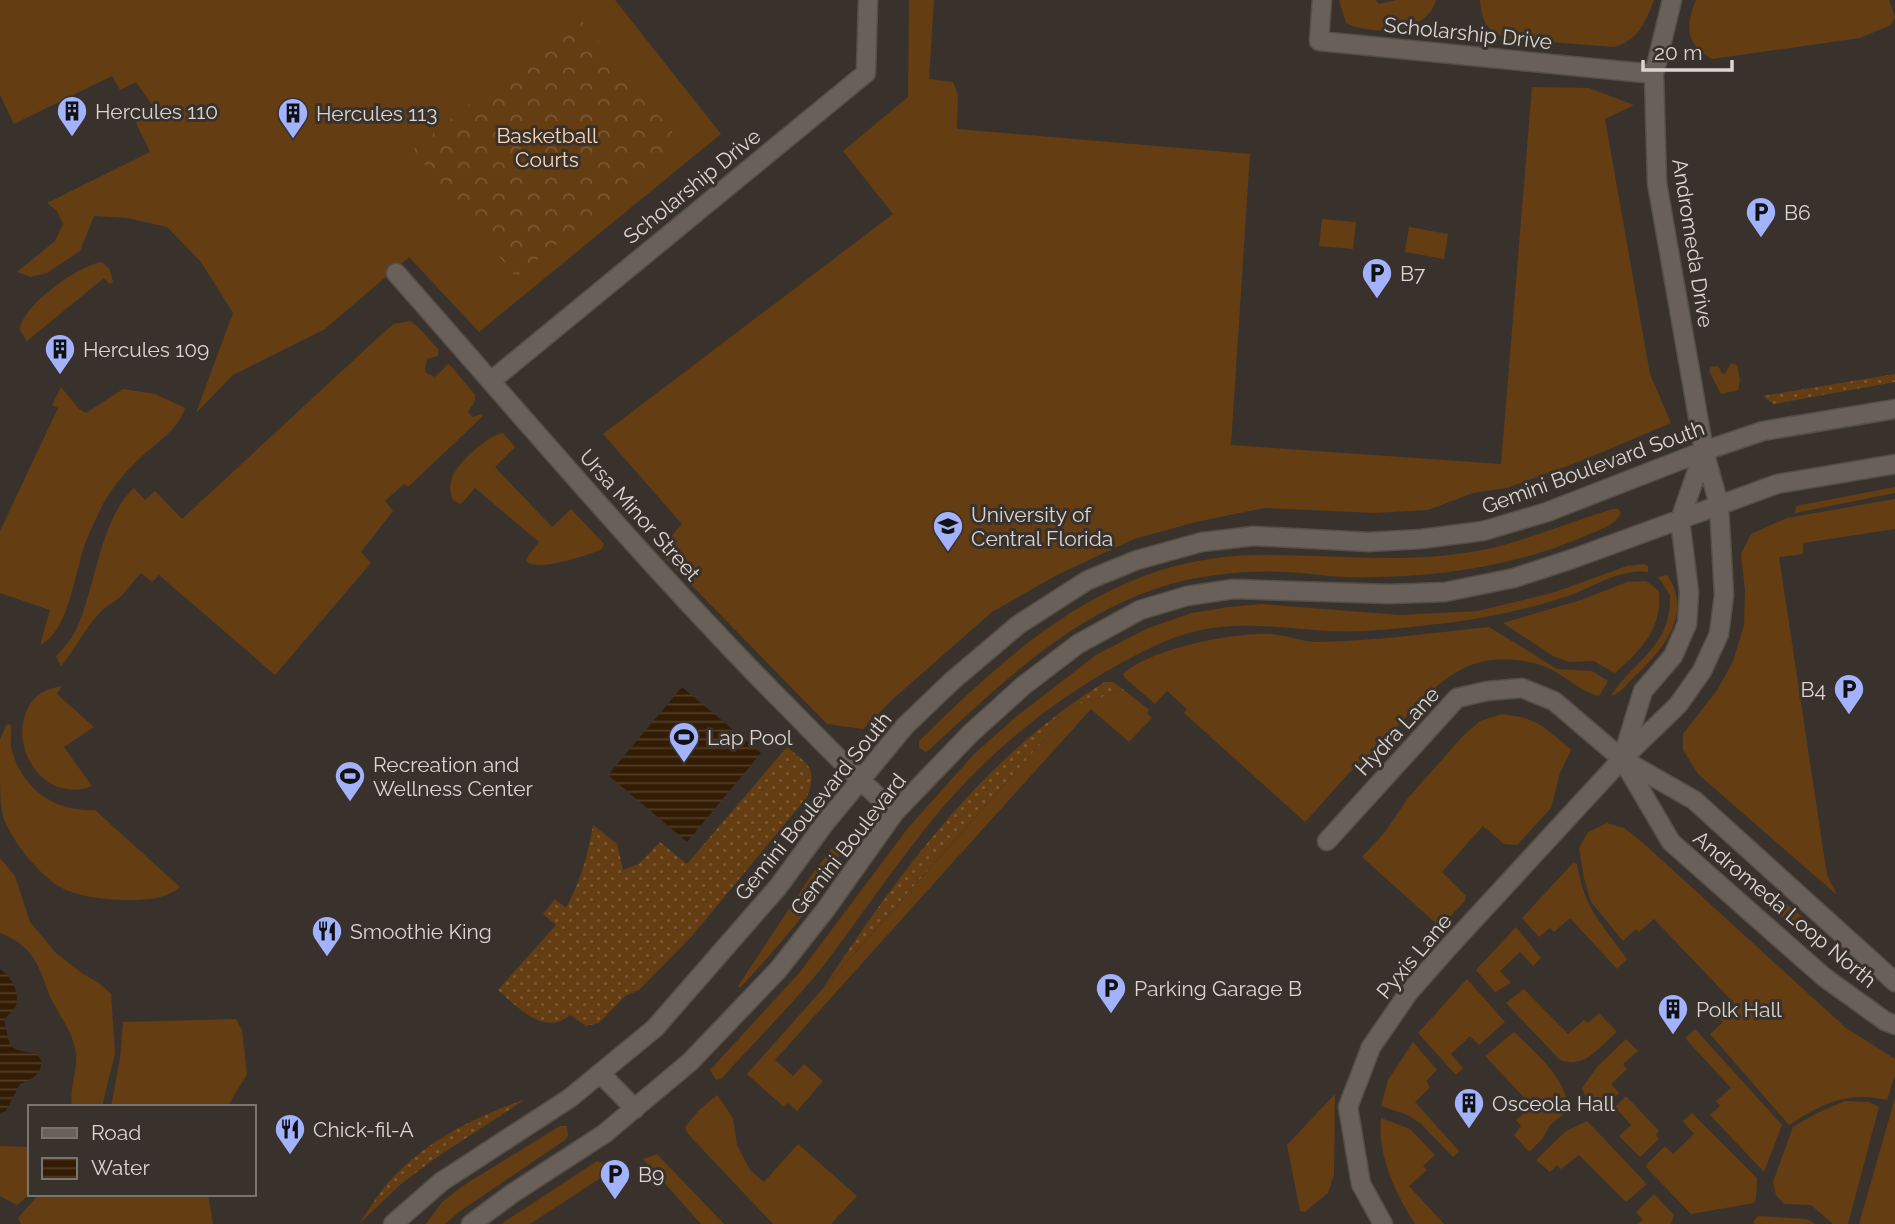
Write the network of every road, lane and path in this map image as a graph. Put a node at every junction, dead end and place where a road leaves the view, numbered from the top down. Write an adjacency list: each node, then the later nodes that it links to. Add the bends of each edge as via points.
1 (868, 0): 6 (street, Scholarship Drive, via 866,73)
2 (1322, 0): 4 (street, Scholarship Drive, via 1319,41)
3 (1672, 0): 4 (street, Andromeda Drive)
4 (1654, 74): 8 (street, Andromeda Drive, via 1657,183)
5 (396, 273): 6 (street, Ursa Minor Street)
6 (491, 381): 13 (street, Ursa Minor Street, via 727,645)
7 (1895, 409): 8 (street, Gemini Boulevard South, via 1763,431)
8 (1704, 451): 10 (street, Andromeda Drive); 11 (street); 13 (street, Gemini Boulevard South, via 1546,512 1483,531 1369,541 1254,536 1202,542 1137,560 1088,580 1018,625 905,726)
9 (1895, 464): 10 (street, via 1777,484)
10 (1719, 505): 11 (street); 12 (street, Pyxis Lane, via 1724,595 1719,634 1702,671 1678,705)
11 (1680, 520): 12 (street, Pyxis Lane, via 1689,592 1687,624 1673,656 1643,691); 14 (street, Gemini Boulevard, via 1514,578 1445,592 1233,589 1140,610 1078,644 1023,686)
12 (1622, 759): 15 (street, Hydra Lane, via 1554,701 1522,688 1457,698); 16 (street, Andromeda Loop North, via 1695,800); 17 (street, Andromeda Loop North, via 1671,842 1824,977); 22 (street, Pyxis Lane, via 1409,992 1371,1047 1348,1107 1361,1184)
13 (859, 780): 14 (street, Ursa Minor Street); 18 (street, Gemini Boulevard South, via 730,945 655,1028)
14 (895, 812): 19 (street, Gemini Boulevard, via 778,970 690,1062)
15 (1327, 841)
16 (1895, 982)
17 (1895, 1025)
18 (600, 1073): 19 (street); 20 (street, Gemini Boulevard South, via 570,1098 441,1182)
19 (635, 1109): 21 (street, Gemini Boulevard)
20 (393, 1224)
21 (471, 1224)
22 (1383, 1224)

